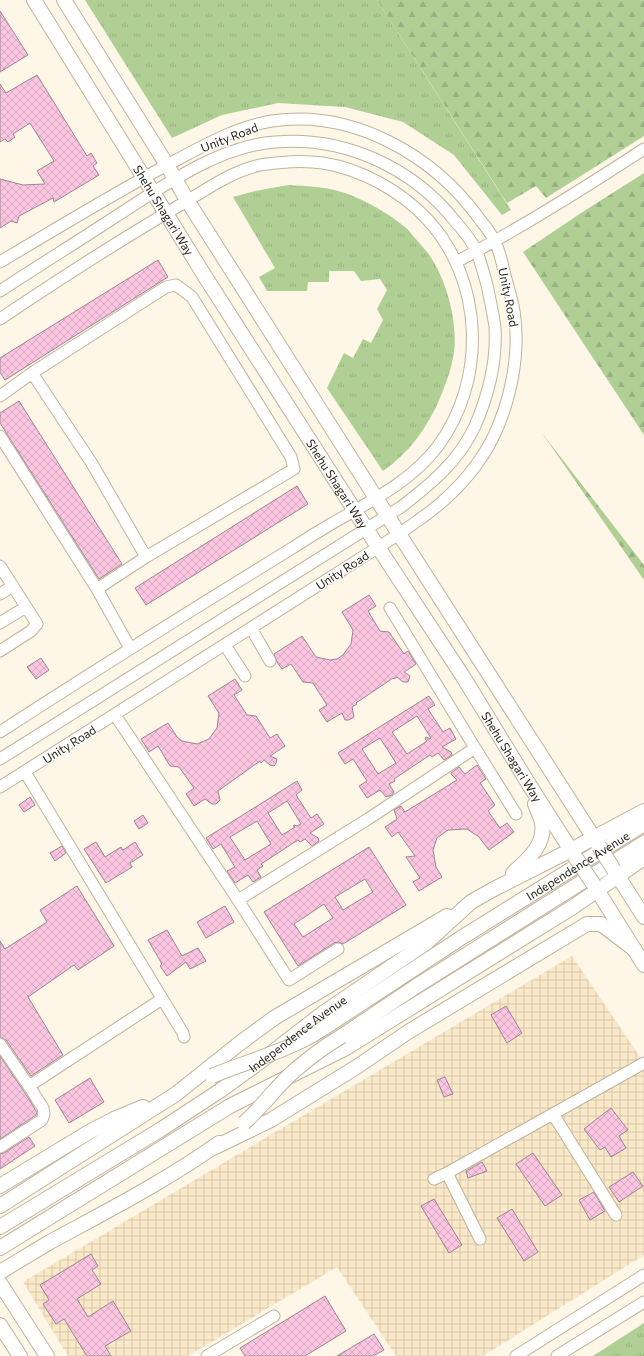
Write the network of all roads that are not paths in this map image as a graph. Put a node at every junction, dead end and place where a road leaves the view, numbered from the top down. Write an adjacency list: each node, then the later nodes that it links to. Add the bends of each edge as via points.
1 (34, 0): 5 (main road, Shehu Shagari Way)
2 (64, 0): 4 (main road, Shehu Shagari Way)
3 (644, 149): 10 (street)
4 (167, 165): 5 (street, Unity Road); 6 (main road, Shehu Shagari Way); 10 (street, Unity Road, via 245,128 272,121 326,121 378,136 405,150 460,194)
5 (144, 178): 7 (main road, Shehu Shagari Way); 12 (street, Unity Road)
6 (176, 179): 7 (street, Unity Road); 8 (main road, Shehu Shagari Way); 11 (street, Unity Road, via 221,156 248,146 301,141 332,145 370,156 421,186 462,229)
7 (154, 193): 9 (main road, Shehu Shagari Way); 14 (street, Unity Road)
8 (188, 200): 9 (street); 13 (street, via 231,176 258,166 286,162 322,163 354,171 384,185 408,202 428,219); 19 (main road, Shehu Shagari Way)
9 (166, 213): 15 (street); 20 (main road, Shehu Shagari Way)
10 (496, 242): 11 (street); 23 (street, Unity Road, via 514,311 516,332 513,376 499,424 489,445 462,483 442,502)
11 (476, 252): 13 (street); 21 (street, Unity Road, via 489,294 495,330 490,384 483,405 461,450 447,468)
12 (0, 262)
13 (456, 262): 19 (street, via 472,320 473,342 467,386 452,423 439,445 424,463 405,479)
14 (0, 291)
15 (0, 319)
16 (32, 373): 17 (street); 25 (street, via 91,462); 25 (street, via 166,287 176,285 192,297 291,457 294,469)
17 (0, 396)
18 (0, 436): 28 (street)
19 (376, 498): 20 (street); 21 (main road, Shehu Shagari Way)
20 (356, 511): 22 (main road, Shehu Shagari Way); 35 (street, via 332,523)
21 (387, 516): 22 (street, Unity Road); 23 (main road, Shehu Shagari Way)
22 (366, 528): 24 (main road, Shehu Shagari Way); 42 (street, Unity Road)
23 (399, 534): 24 (street, Unity Road); 49 (main road, Shehu Shagari Way)
24 (378, 547): 33 (street, Unity Road); 44 (main road, Shehu Shagari Way, via 462,675)
25 (146, 557): 28 (street)
26 (0, 566): 27 (street)
27 (13, 586): 29 (street); 30 (street)
28 (97, 589): 35 (street)
29 (0, 594)
30 (26, 607): 32 (street); 36 (street, via 37,624 31,631)
31 (390, 608): 41 (street)
32 (0, 623)
33 (251, 628): 34 (street, Unity Road); 37 (street)
34 (225, 645): 38 (street); 39 (street, Unity Road)
35 (130, 648): 40 (street)
36 (0, 651)
37 (270, 661)
38 (246, 676)
39 (115, 715): 43 (street, Unity Road); 56 (street)
40 (0, 732)
41 (475, 748): 47 (street); 56 (street)
42 (0, 759)
43 (24, 772): 45 (street, Unity Road); 62 (street)
44 (530, 786): 51 (main road, Shehu Shagari Way); 55 (main road, via 541,819 540,842 528,860)
45 (0, 787)
46 (644, 811): 49 (main road, Independence Avenue)
47 (516, 814)
48 (644, 824): 66 (main road, Independence Avenue, bridge, via 307,1038 286,1048)
49 (595, 842): 51 (main road, Independence Avenue); 53 (main road, Shehu Shagari Way, bridge)
50 (644, 843): 70 (main road, Independence Avenue, bridge, via 327,1045 294,1072 261,1108)
51 (574, 854): 54 (main road, Shehu Shagari Way, bridge); 55 (main road, Independence Avenue)
52 (644, 858): 53 (main road, Independence Avenue)
53 (616, 873): 54 (main road, Independence Avenue); 58 (main road, Shehu Shagari Way)
54 (596, 887): 60 (main road, Shehu Shagari Way); 79 (main road, Independence Avenue, via 573,907 346,1048 230,1106)
55 (492, 890): 57 (main road, Independence Avenue)
56 (238, 900): 59 (street, via 289,980)
57 (472, 902): 66 (main road, via 274,1018 240,1043); 77 (main road, Independence Avenue, via 426,943 323,1013 221,1090)
58 (644, 917)
59 (338, 949)
60 (634, 949): 61 (main road, Shehu Shagari Way); 70 (main road, via 601,924 587,924 408,1032 271,1120)
61 (644, 965)
62 (162, 999): 63 (street); 67 (street)
63 (184, 1037)
64 (0, 1044): 67 (street)
65 (644, 1063): 69 (street)
66 (210, 1072): 68 (main road)
67 (29, 1086): 71 (street, via 43,1108 42,1120)
68 (176, 1094): 74 (main road, via 89,1132); 75 (main road)
69 (554, 1114): 72 (street); 76 (street)
70 (248, 1127): 81 (main road, Independence Avenue, via 49,1243)
71 (0, 1147)
72 (448, 1173): 73 (street); 78 (street)
73 (434, 1180)
74 (0, 1186)
75 (0, 1206)
76 (616, 1214)
77 (0, 1227)
78 (480, 1239)
79 (0, 1248)
80 (644, 1275): 88 (street)
81 (0, 1280): 86 (main road)
82 (644, 1302): 89 (street)
83 (274, 1316): 87 (street)
84 (0, 1325): 85 (main road)
85 (20, 1356)
86 (47, 1356)
87 (207, 1356)
88 (516, 1356)
89 (557, 1356)

